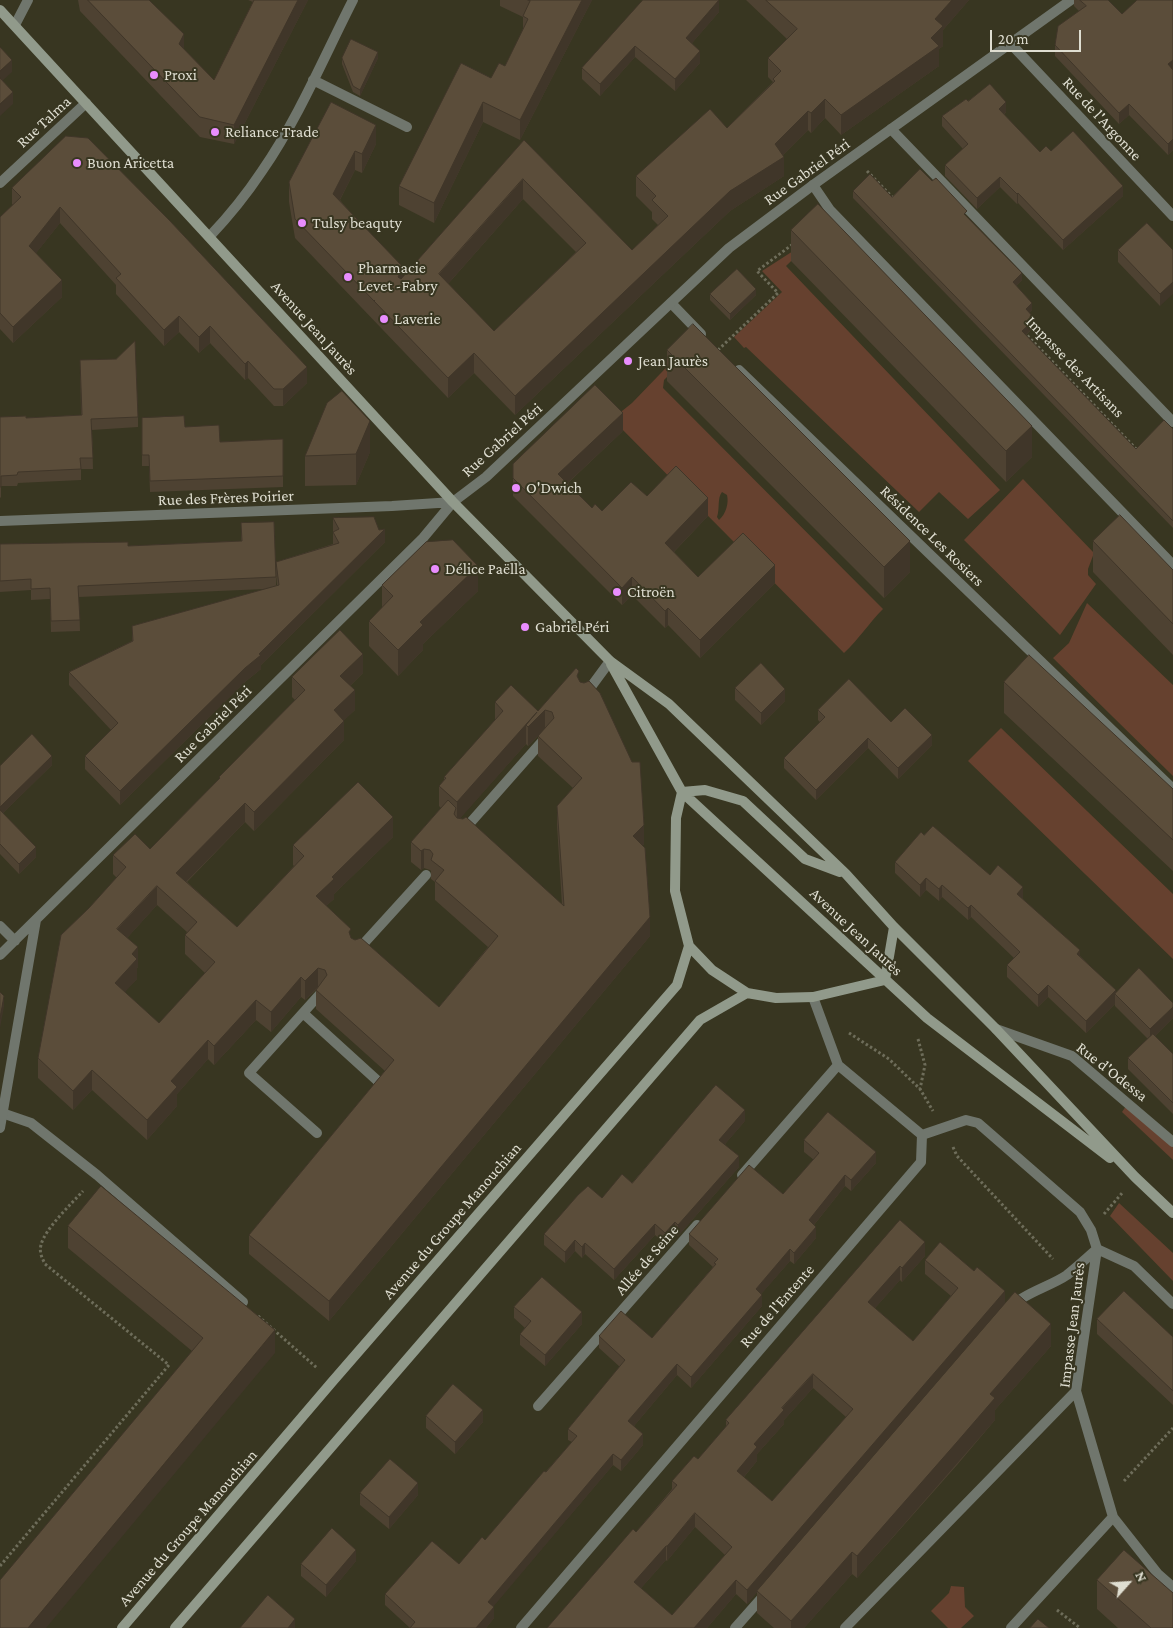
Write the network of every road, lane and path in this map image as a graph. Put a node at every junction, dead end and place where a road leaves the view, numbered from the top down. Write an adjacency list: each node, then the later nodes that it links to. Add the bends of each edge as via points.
1 (28, 0): 5 (street)
2 (353, 0): 7 (street)
3 (1071, 0): 6 (street, Rue Gabriel Péri)
4 (0, 10): 5 (main road, Avenue Jean Jaurès)
5 (15, 25): 8 (main road, Avenue Jean Jaurès)
6 (1010, 43): 10 (street, Rue Gabriel Péri); 15 (street, Rue de l'Argonne)
7 (313, 80): 9 (street); 16 (street, via 263,170)
8 (86, 102): 12 (street, Rue Talma); 16 (main road, Avenue Jean Jaurès)
9 (407, 127)
10 (890, 129): 13 (street, Rue Gabriel Péri); 22 (street)
11 (876, 180): 14 (path)
12 (0, 184)
13 (813, 185): 18 (street, Rue Gabriel Péri, via 729,248); 26 (street, via 830,210)
14 (896, 201)
15 (1173, 216)
16 (210, 236): 24 (main road, Avenue Jean Jaurès)
17 (795, 242): 20 (path, via 757,270 778,293)
18 (671, 303): 20 (street); 24 (street, Rue Gabriel Péri, via 486,477)
19 (1021, 329): 23 (path, Impasse des Artisans)
20 (718, 350)
21 (732, 364): 30 (street, Résidence Les Rosiers)
22 (1173, 422)
23 (1145, 458)
24 (453, 502): 25 (street, Rue des Frères Poirier); 27 (main road, Avenue Jean Jaurès); 35 (street, Rue Gabriel Péri, via 423,538)
25 (0, 521)
26 (1173, 565)
27 (610, 661): 28 (street); 31 (main road, Avenue Jean Jaurès); 33 (main road, Avenue Jean Jaurès, via 669,704)
28 (584, 696)
29 (547, 736): 32 (street)
30 (1173, 790)
31 (682, 792): 33 (main road, via 705,790 743,801 805,858); 39 (main road, via 676,818 675,891); 42 (main road, Avenue Jean Jaurès)
32 (461, 832)
33 (846, 874): 37 (main road, Avenue Jean Jaurès)
34 (426, 875): 40 (street)
35 (36, 920): 38 (street, Rue Gabriel Péri); 51 (street)
36 (0, 926): 38 (street)
37 (894, 927): 42 (main road); 48 (main road, Avenue Jean Jaurès)
38 (15, 941): 41 (street, Rue Gabriel Péri)
39 (689, 946): 43 (main road, via 712,970); 68 (main road, Avenue du Groupe Manouchian, via 677,985)
40 (356, 953)
41 (0, 955)
42 (885, 980): 45 (main road); 58 (main road, Avenue Jean Jaurès, via 927,1018)
43 (747, 993): 45 (main road, via 776,998); 78 (main road, via 700,1020)
44 (320, 994): 46 (street)
45 (813, 997): 47 (street)
46 (303, 1013): 50 (street); 54 (street, via 249,1073)
47 (823, 1026): 49 (street); 53 (path, via 852,1034 889,1059 920,1089)
48 (996, 1029): 56 (street, Rue d'Odessa, via 1072,1056); 58 (main road, Avenue Jean Jaurès)
49 (838, 1065): 55 (street); 59 (street)
50 (380, 1083)
51 (2, 1113): 52 (street); 57 (street, via 31,1123)
52 (0, 1128)
53 (944, 1128): 55 (street, Impasse Jean Jaurès); 62 (street, Impasse Jean Jaurès, via 966,1120 978,1123 1080,1212); 64 (path, via 957,1156)
54 (317, 1133)
55 (922, 1136): 79 (street, Rue de l'Entente, via 921,1162)
56 (1173, 1142)
57 (97, 1175): 65 (street); 73 (path, via 51,1227 41,1244 40,1254 45,1264 169,1364)
58 (1135, 1177): 60 (main road, Avenue Jean Jaurès); 62 (path)
59 (734, 1185)
60 (1173, 1213)
61 (707, 1214): 70 (street, Allée de Seine)
62 (1091, 1230): 63 (street, Impasse Jean Jaurès)
63 (1097, 1249): 64 (street, Impasse Jean Jaurès); 66 (street, Impasse Jean Jaurès, via 1134,1266); 69 (street, Impasse Jean Jaurès)
64 (1068, 1274): 67 (street, Impasse Jean Jaurès, via 1017,1301)
65 (243, 1302): 68 (path)
66 (1173, 1304)
67 (1004, 1316)
68 (332, 1382): 77 (main road, Avenue du Groupe Manouchian)
69 (1076, 1391): 72 (street, Impasse Jean Jaurès); 81 (street)
70 (538, 1406)
71 (1173, 1428): 72 (path, via 1120,1485)
72 (1113, 1517): 75 (street, Impasse Jean Jaurès, via 1158,1574); 76 (street)
73 (0, 1566)
74 (773, 1584): 80 (street)
75 (1173, 1587)
76 (1040, 1596): 82 (street); 83 (path)
77 (122, 1628)
78 (175, 1628)
79 (521, 1628)
80 (735, 1628)
81 (845, 1628)
82 (1011, 1628)
83 (1080, 1628)

